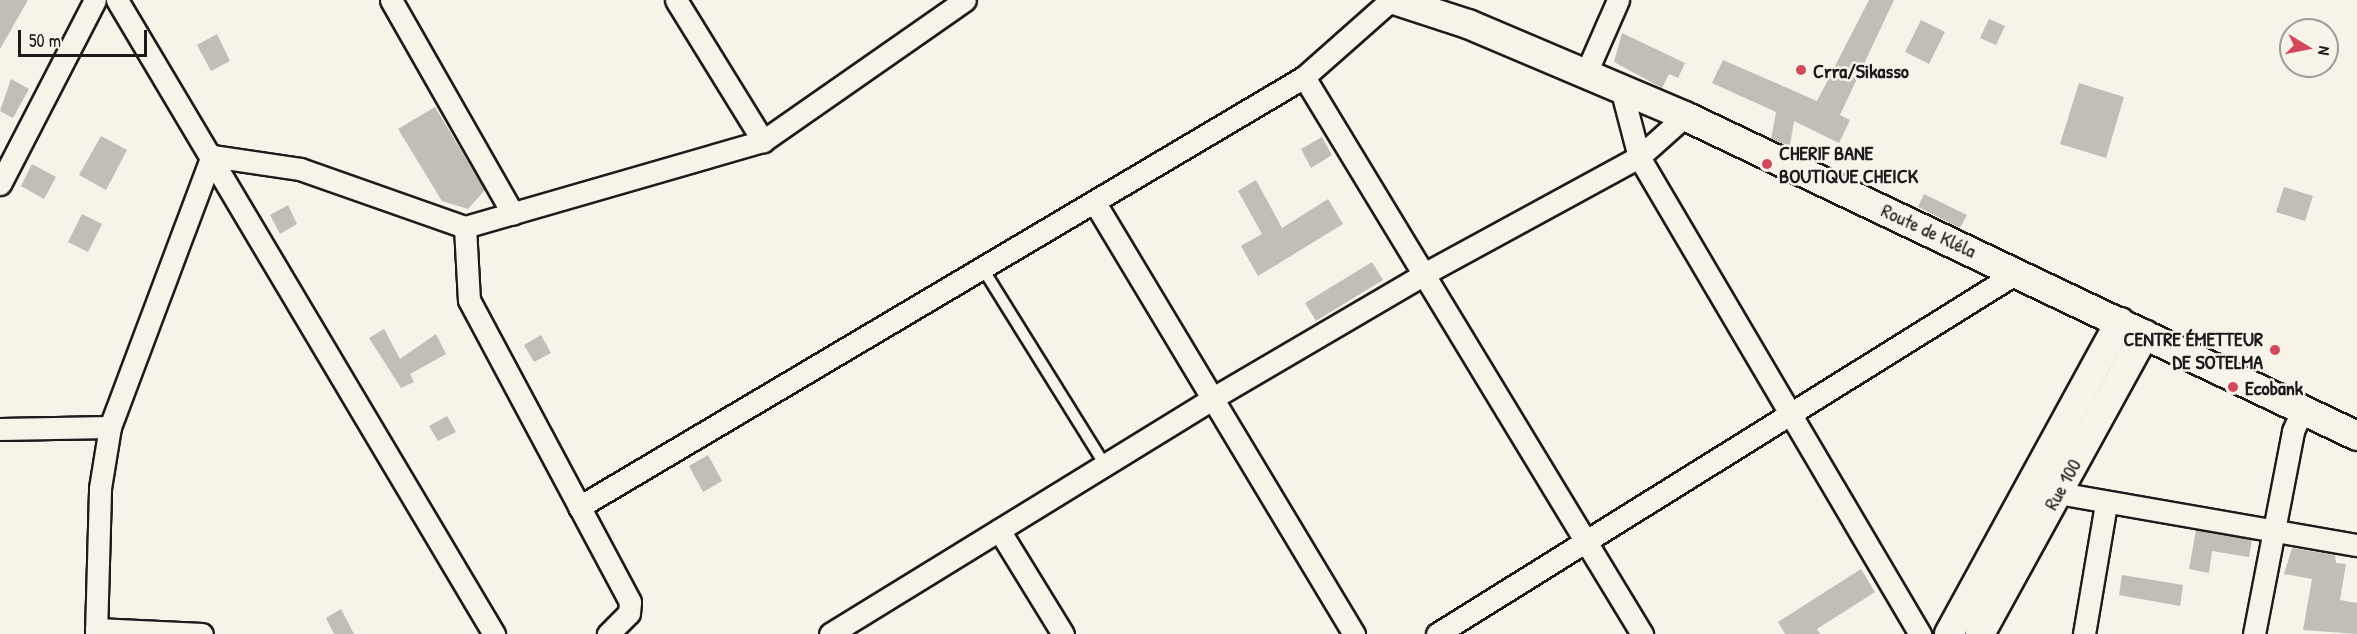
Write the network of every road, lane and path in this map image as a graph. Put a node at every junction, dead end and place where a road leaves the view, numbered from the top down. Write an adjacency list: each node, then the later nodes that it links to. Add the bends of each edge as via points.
1 (95, 0): 16 (street)
2 (117, 0): 14 (street)
3 (391, 0): 18 (street)
4 (676, 0): 13 (street)
5 (964, 0): 13 (street)
6 (1393, 0): 8 (main road, Route de Kléla); 10 (street)
7 (1618, 0): 9 (street)
8 (1437, 6): 9 (main road, Route de Kléla)
9 (1586, 73): 11 (main road, Route de Kléla)
10 (1304, 77): 17 (street); 22 (street)
11 (1621, 88): 12 (main road, Route de Kléla); 15 (street)
12 (1686, 116): 15 (street); 21 (main road, Route de Kléla)
13 (763, 141): 18 (street)
14 (212, 156): 19 (street, via 300,170); 27 (street); 40 (street)
15 (1639, 157): 22 (street); 26 (street)
16 (0, 184)
17 (1095, 202): 20 (street); 24 (street)
18 (513, 214): 19 (street)
19 (465, 227): 33 (street, via 469,300)
20 (983, 268): 30 (lane); 33 (street)
21 (2018, 272): 23 (main road, Route de Kléla); 26 (street)
22 (1424, 274): 24 (street); 36 (street)
23 (2132, 328): 25 (main road, Route de Kléla); 31 (main road, Rue 100); 48 (main road)
24 (1213, 398): 30 (street); 44 (street)
25 (2302, 411): 29 (main road, Route de Kléla); 34 (street, via 2293,431)
26 (1790, 416): 36 (street); 47 (street)
27 (110, 427): 28 (street); 38 (street, via 100,488)
28 (0, 429)
29 (2357, 436)
30 (1105, 465): 35 (street)
31 (2058, 493): 32 (street); 49 (main road, Rue 100)
32 (2106, 504): 34 (street); 50 (street)
33 (579, 507): 41 (street, via 630,602 629,613)
34 (2274, 529): 37 (street); 51 (street)
35 (999, 530): 42 (street); 43 (street)
36 (1587, 541): 45 (street); 46 (street)
37 (2357, 545)
38 (96, 632): 39 (street)
39 (202, 634)
40 (494, 634)
41 (608, 634)
42 (830, 634)
43 (1063, 634)
44 (1354, 634)
45 (1437, 634)
46 (1642, 634)
47 (1920, 634)
48 (1949, 634)
49 (1980, 634)
50 (2084, 634)
51 (2254, 634)

